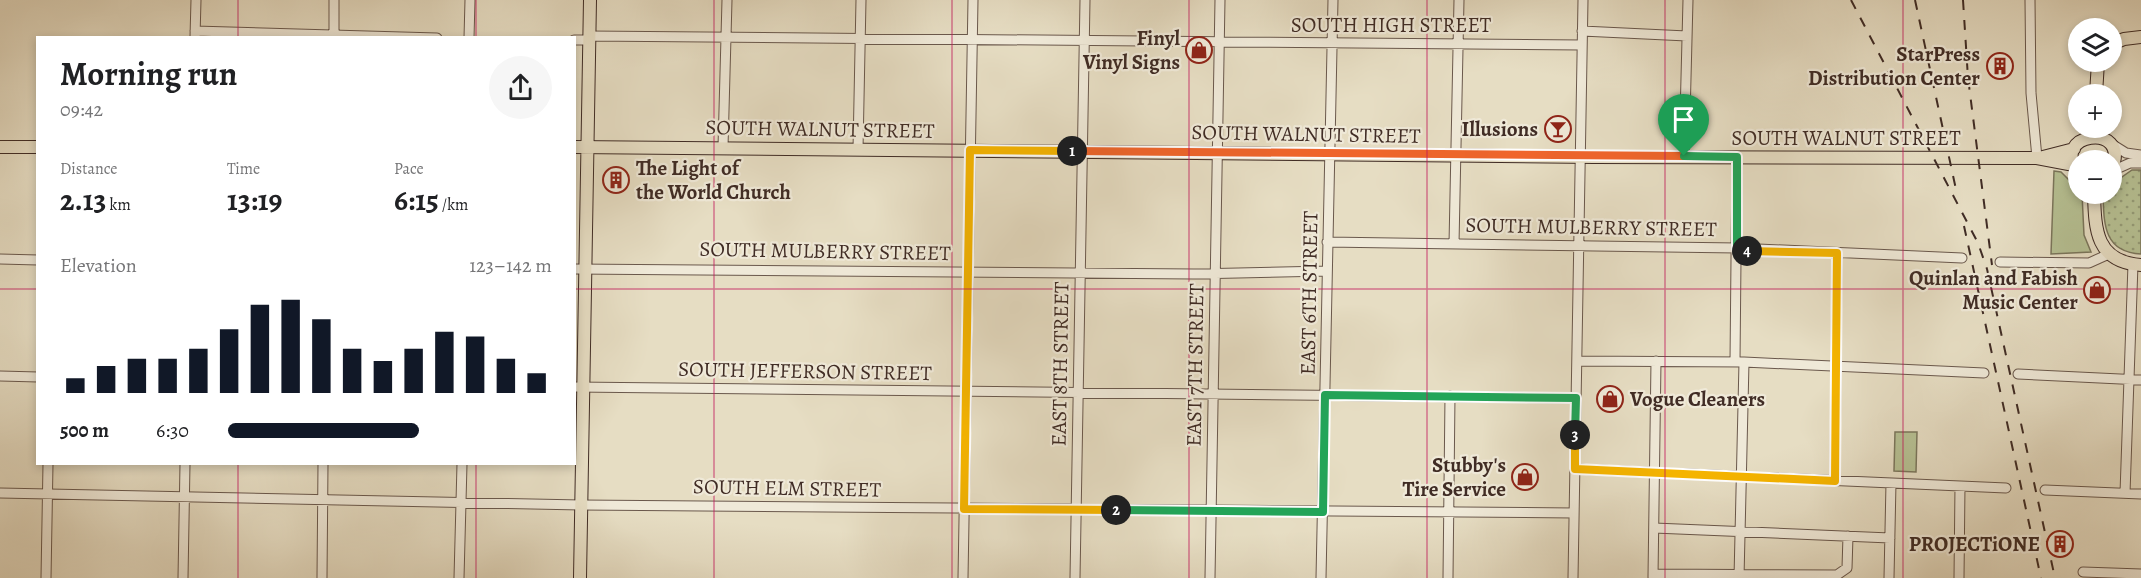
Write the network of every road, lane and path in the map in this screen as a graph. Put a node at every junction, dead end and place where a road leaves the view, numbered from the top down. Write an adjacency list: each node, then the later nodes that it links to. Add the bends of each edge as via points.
1 (196, 0): 16 (street)
2 (334, 0): 17 (street)
3 (470, 0): 18 (street)
4 (590, 0): 21 (main road)
5 (727, 0): 22 (street)
6 (861, 0): 24 (street)
7 (973, 0): 25 (street)
8 (1085, 0): 27 (street, EAST 8TH STREET)
9 (1220, 0): 28 (street, EAST 7TH STREET)
10 (1333, 0): 30 (street, EAST 6TH STREET)
11 (1459, 0): 29 (street)
12 (1583, 0): 15 (street)
13 (1688, 0): 19 (street)
14 (2030, 0): 52 (street, via 2031,93)
15 (1582, 31): 19 (street); 31 (street)
16 (195, 34): 17 (street)
17 (334, 36)
18 (469, 36)
19 (1687, 36): 50 (street)
20 (2141, 36): 26 (main road)
21 (589, 38): 22 (street, SOUTH HIGH STREET); 23 (street, SOUTH HIGH STREET); 38 (main road)
22 (726, 38): 24 (street, SOUTH HIGH STREET); 39 (street)
23 (576, 40)
24 (860, 40): 25 (street, SOUTH HIGH STREET); 40 (street)
25 (972, 40): 27 (street, SOUTH HIGH STREET); 42 (street)
26 (2122, 40)
27 (1084, 42): 28 (street, SOUTH HIGH STREET); 44 (street, EAST 8TH STREET)
28 (1219, 43): 30 (street, SOUTH HIGH STREET); 45 (street, EAST 7TH STREET)
29 (1458, 43): 30 (street, SOUTH HIGH STREET); 31 (street, SOUTH HIGH STREET); 47 (street)
30 (1332, 44): 46 (street, EAST 6TH STREET)
31 (1582, 45): 49 (street)
32 (2085, 138): 41 (main road, SOUTH WALNUT STREET)
33 (2103, 138): 34 (main road)
34 (2108, 142): 43 (main road); 48 (street, via 2126,153)
35 (0, 147): 36 (main road)
36 (36, 147)
37 (576, 147): 38 (main road, SOUTH WALNUT STREET)
38 (588, 147): 39 (main road, SOUTH WALNUT STREET); 68 (main road)
39 (723, 147): 40 (main road, SOUTH WALNUT STREET)
40 (858, 148): 42 (main road, SOUTH WALNUT STREET)
41 (2074, 149): 52 (main road, SOUTH WALNUT STREET)
42 (970, 150): 44 (main road, SOUTH WALNUT STREET); 70 (street)
43 (2113, 150)
44 (1082, 151): 45 (main road, SOUTH WALNUT STREET); 71 (street, EAST 8TH STREET)
45 (1217, 152): 46 (main road, SOUTH WALNUT STREET); 72 (street, EAST 7TH STREET)
46 (1329, 153): 47 (main road, SOUTH WALNUT STREET); 57 (street, EAST 6TH STREET)
47 (1456, 155): 49 (main road, SOUTH WALNUT STREET); 58 (street)
48 (2141, 155)
49 (1580, 156): 50 (main road, SOUTH WALNUT STREET); 59 (street)
50 (1684, 156): 51 (main road, SOUTH WALNUT STREET)
51 (1737, 157): 52 (main road, SOUTH WALNUT STREET); 60 (street)
52 (2037, 158): 54 (main road, SOUTH WALNUT STREET)
53 (2141, 163): 55 (street)
54 (2068, 167)
55 (2122, 167)
56 (2095, 204): 62 (main road, via 2098,233)
57 (1328, 242): 58 (street, SOUTH MULBERRY STREET); 69 (street, EAST 6TH STREET)
58 (1454, 244): 59 (street, SOUTH MULBERRY STREET)
59 (1578, 245): 60 (street, SOUTH MULBERRY STREET); 73 (street)
60 (1737, 248): 61 (street, SOUTH MULBERRY STREET); 75 (street)
61 (1837, 253): 63 (street, SOUTH MULBERRY STREET); 76 (street)
62 (2109, 254): 66 (street, via 2082,264); 67 (main road)
63 (1962, 258)
64 (0, 259): 65 (street)
65 (36, 260)
66 (2000, 262)
67 (2137, 265): 81 (street)
68 (580, 269): 70 (street, SOUTH MULBERRY STREET); 83 (main road)
69 (1327, 271): 72 (street, SOUTH MULBERRY STREET); 87 (street, EAST 6TH STREET)
70 (969, 273): 71 (street, SOUTH MULBERRY STREET); 84 (street)
71 (1080, 273): 72 (street, SOUTH MULBERRY STREET); 85 (street, EAST 8TH STREET)
72 (1215, 274): 86 (street, EAST 7TH STREET)
73 (1577, 361): 74 (street); 89 (street)
74 (1656, 361): 75 (street); 95 (street)
75 (1739, 362): 76 (street); 96 (street)
76 (1835, 365): 77 (street); 97 (street)
77 (1984, 373)
78 (2018, 374): 81 (street)
79 (0, 376): 80 (street)
80 (36, 377)
81 (2129, 379): 82 (street); 102 (street)
82 (2141, 380)
83 (579, 387): 84 (street, SOUTH JEFFERSON STREET); 109 (main road)
84 (967, 391): 85 (street, SOUTH JEFFERSON STREET); 110 (street)
85 (1077, 392): 86 (street, SOUTH JEFFERSON STREET); 111 (street, EAST 8TH STREET)
86 (1212, 394): 87 (street, SOUTH JEFFERSON STREET); 112 (street, EAST 7TH STREET)
87 (1325, 395): 88 (street, SOUTH JEFFERSON STREET); 113 (street, EAST 6TH STREET)
88 (1450, 396): 89 (street, SOUTH JEFFERSON STREET); 114 (street)
89 (1576, 398): 94 (street)
90 (48, 465): 104 (street)
91 (185, 465): 106 (street)
92 (323, 465): 107 (street)
93 (462, 465): 108 (street)
94 (1575, 469): 95 (street); 115 (street)
95 (1655, 472): 96 (street); 116 (street)
96 (1741, 476): 97 (street); 117 (street)
97 (1835, 481): 98 (street)
98 (1891, 483): 99 (street); 119 (street)
99 (1960, 486): 100 (street); 136 (street)
100 (2006, 488)
101 (2045, 490): 102 (street)
102 (2125, 493): 105 (street)
103 (0, 494): 104 (street, SOUTH ELM STREET)
104 (47, 494): 106 (street, SOUTH ELM STREET); 124 (street)
105 (2141, 494)
106 (184, 497): 107 (street, SOUTH ELM STREET); 125 (street)
107 (323, 501): 108 (street, SOUTH ELM STREET); 126 (street)
108 (461, 503): 109 (street, SOUTH ELM STREET); 127 (street)
109 (581, 505): 110 (street, SOUTH ELM STREET); 128 (main road)
110 (964, 509): 111 (street, SOUTH ELM STREET); 129 (street)
111 (1076, 509): 112 (street, SOUTH ELM STREET); 130 (street, EAST 8TH STREET)
112 (1211, 511): 113 (street, SOUTH ELM STREET); 131 (street, EAST 7TH STREET)
113 (1323, 512): 114 (street, SOUTH ELM STREET); 132 (street, EAST 6TH STREET)
114 (1449, 513): 115 (street, SOUTH ELM STREET); 133 (street)
115 (1574, 513): 134 (street)
116 (1654, 528): 117 (street); 122 (street)
117 (1740, 532): 118 (street); 123 (street)
118 (1848, 536): 119 (street); 123 (street, via 1847,568 1842,574)
119 (1890, 538): 135 (street)
120 (2083, 572): 121 (street)
121 (2141, 574)
122 (1653, 576): 123 (street)
123 (1739, 576)
124 (46, 578)
125 (183, 578)
126 (322, 578)
127 (459, 578)
128 (580, 578)
129 (963, 578)
130 (1075, 578)
131 (1210, 578)
132 (1322, 578)
133 (1448, 578)
134 (1573, 578)
135 (1889, 578)
136 (1959, 578)

